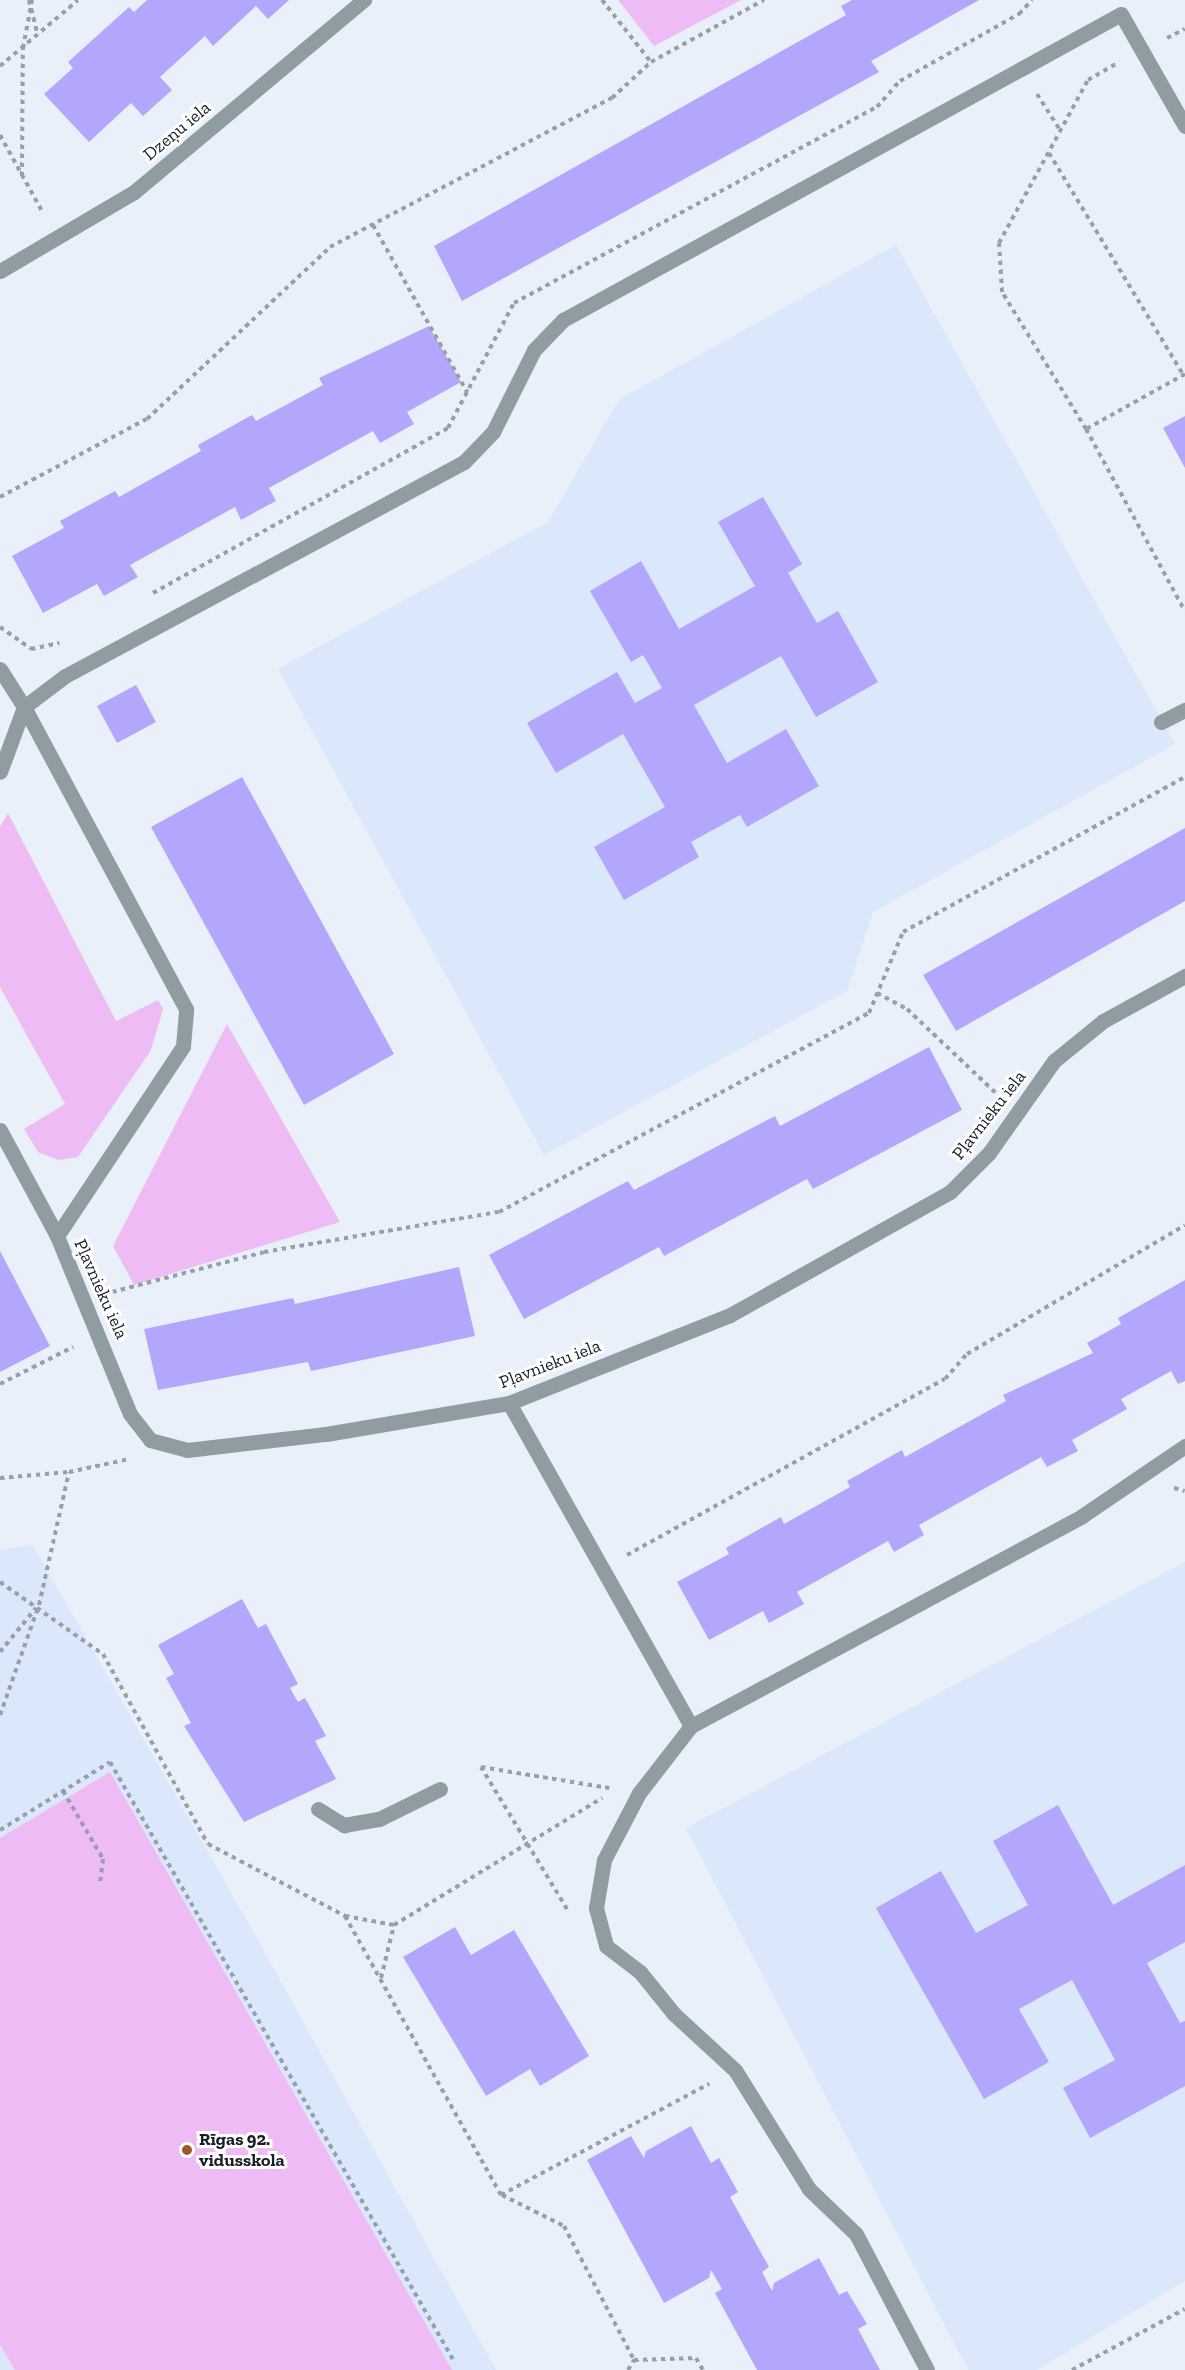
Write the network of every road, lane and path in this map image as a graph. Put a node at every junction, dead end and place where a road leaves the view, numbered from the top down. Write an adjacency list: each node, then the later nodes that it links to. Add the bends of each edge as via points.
1 (78, 0): 7 (path)
2 (364, 0): 20 (street, Dzeņu iela, via 134,192)
3 (602, 0): 10 (path)
4 (764, 0): 10 (path)
5 (31, 1): 7 (path); 8 (path)
6 (1185, 29): 9 (path)
7 (38, 35): 8 (path)
8 (23, 48): 11 (path); 17 (path)
9 (1141, 49): 12 (street, via 1121,14); 13 (street); 14 (path, via 1088,80)
10 (651, 62): 19 (path, via 612,98)
11 (0, 66)
12 (1021, 69): 14 (path); 27 (street, via 563,320 534,350 493,432 464,462 65,676)
13 (1185, 126)
14 (1060, 131): 16 (path)
15 (0, 135): 17 (path)
16 (1049, 153): 21 (path); 23 (path, via 999,243 1002,292)
17 (22, 176): 18 (path)
18 (44, 213)
19 (373, 225): 22 (path); 24 (path, via 330,247 147,419)
20 (0, 271)
21 (1184, 374): 23 (path)
22 (467, 392)
23 (1086, 429): 25 (path)
24 (0, 497)
25 (1185, 610)
26 (0, 669): 27 (street)
27 (24, 707): 30 (street); 37 (street, via 186,1009 183,1046)
28 (1185, 710): 29 (street)
29 (1161, 722)
30 (0, 772)
31 (1185, 777): 33 (path, via 903,932)
32 (1185, 976): 34 (street, Pļavnieku iela, via 1087,1035 1054,1061)
33 (877, 993): 34 (path, via 907,1009 982,1085); 38 (path, via 869,1012 498,1212 264,1252 118,1289)
34 (1022, 1110): 41 (street, Pļavnieku iela, via 950,1192 730,1315)
35 (0, 1130): 37 (street, Pļavnieku iela)
36 (1185, 1225): 46 (path, via 967,1354 945,1379)
37 (57, 1236): 38 (street, Pļavnieku iela)
38 (87, 1303): 39 (street, Pļavnieku iela)
39 (101, 1333): 40 (path); 42 (street, Pļavnieku iela, via 130,1414)
40 (0, 1384)
41 (509, 1403): 42 (street, Pļavnieku iela, via 404,1424 187,1450); 46 (street)
42 (150, 1440): 44 (path, via 127,1461)
43 (1185, 1446): 51 (street, via 1082,1516)
44 (69, 1472): 45 (path); 48 (path)
45 (0, 1478)
46 (600, 1570): 51 (street)
47 (0, 1582): 48 (path)
48 (39, 1605): 49 (path); 50 (path); 59 (path, via 102,1654 208,1844)
49 (0, 1652)
50 (0, 1715)
51 (691, 1726): 62 (street, via 639,1793 604,1860 596,1908 606,1946 640,1972 674,2014)
52 (440, 1789): 54 (street, via 368,1821 344,1825)
53 (63, 1791): 55 (path); 57 (path, via 103,1859); 66 (path, via 110,1762)
54 (318, 1809)
55 (0, 1830)
56 (528, 1846): 56 (path, via 481,1767 616,1789 567,1821); 58 (path); 60 (path)
57 (100, 1882)
58 (569, 1914)
59 (345, 1916): 60 (path); 61 (path)
60 (394, 1925): 61 (path)
61 (381, 1979): 63 (path)
62 (735, 2070): 63 (path); 69 (street, via 809,2189 856,2234)
63 (501, 2195): 65 (path, via 564,2226)
64 (1185, 2309): 70 (path)
65 (634, 2360): 67 (path); 68 (path, via 696,2358)
66 (454, 2362)
67 (628, 2370)
68 (703, 2370)
69 (927, 2370)
70 (1072, 2370)

